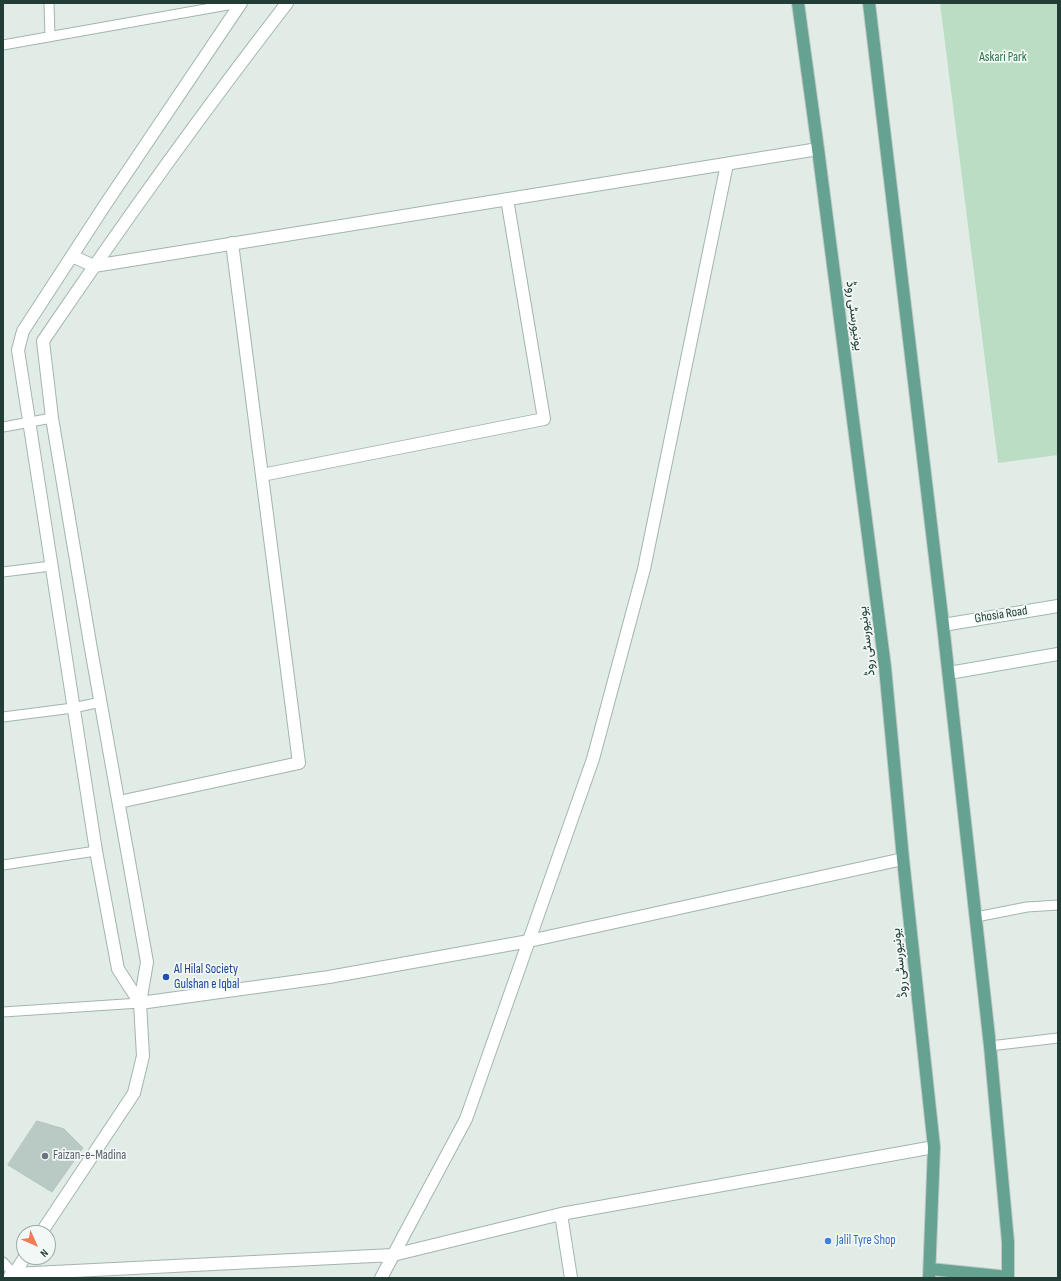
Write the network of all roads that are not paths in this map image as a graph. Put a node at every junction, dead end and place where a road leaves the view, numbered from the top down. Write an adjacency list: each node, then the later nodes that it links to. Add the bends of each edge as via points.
1 (49, 3): 6 (lane)
2 (240, 3): 6 (lane); 12 (street)
3 (287, 3): 13 (street, via 233,73)
4 (798, 3): 8 (main road, یونیورسٹی روڈ)
5 (868, 3): 21 (main road)
6 (50, 37): 7 (lane)
7 (3, 45)
8 (818, 149): 9 (street); 29 (main road, یونیورسٹی روڈ, via 885,667)
9 (727, 164): 10 (street); 33 (street, via 644,569 593,759)
10 (507, 199): 11 (street); 17 (street, via 544,419)
11 (232, 244): 13 (street); 17 (street)
12 (72, 256): 13 (street); 15 (street, via 23,331 18,350)
13 (94, 266): 14 (street, via 43,341)
14 (52, 418): 15 (lane); 24 (street)
15 (29, 423): 16 (lane); 18 (street)
16 (3, 427)
17 (262, 475): 27 (street, via 299,763)
18 (51, 566): 19 (lane); 25 (street)
19 (3, 572)
20 (1058, 606): 21 (street, Ghosia Road)
21 (943, 625): 23 (main road)
22 (1058, 654): 23 (street)
23 (949, 673): 32 (main road)
24 (101, 702): 25 (lane); 27 (street)
25 (73, 708): 26 (lane); 28 (street)
26 (3, 717)
27 (119, 802): 34 (street, via 147,962)
28 (96, 851): 30 (lane); 34 (street, via 118,969)
29 (903, 859): 33 (street); 38 (main road, یونیورسٹی روڈ)
30 (3, 865)
31 (1058, 905): 32 (lane, via 1027,907)
32 (976, 917): 37 (main road)
33 (529, 941): 34 (street, via 329,978); 41 (street, via 466,1119)
34 (140, 1003): 35 (lane); 40 (street, via 142,1056 134,1093)
35 (3, 1012)
36 (1058, 1038): 37 (lane)
37 (990, 1046): 48 (main road, via 1008,1242)
38 (934, 1147): 39 (street); 44 (main road, یونیورسٹی روڈ)
39 (561, 1214): 41 (street); 47 (street)
40 (46, 1225)
41 (393, 1255): 45 (street); 46 (street)
42 (3, 1262): 45 (lane)
43 (19, 1265): 45 (street)
44 (930, 1274): 48 (main road)
45 (10, 1276)
46 (382, 1278)
47 (571, 1278)
48 (1008, 1278)

